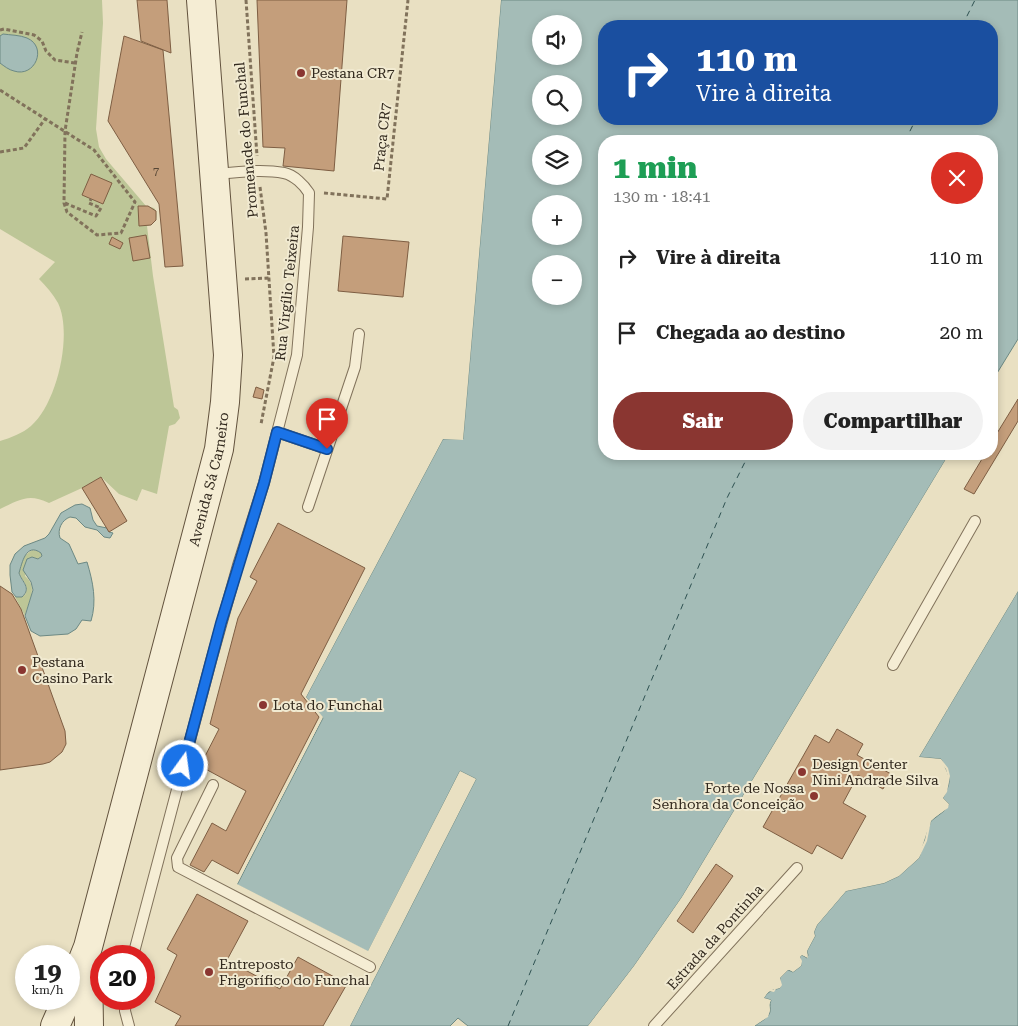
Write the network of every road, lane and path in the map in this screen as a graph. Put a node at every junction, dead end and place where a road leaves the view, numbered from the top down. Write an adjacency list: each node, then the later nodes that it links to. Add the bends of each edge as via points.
1 (201, 0): 12 (main road, Avenida Sá Carneiro)
2 (246, 0): 11 (path, Promenade do Funchal)
3 (408, 0): 13 (path, Praça CR7, via 387,199)
4 (0, 30): 6 (path, via 34,34 55,60)
5 (82, 32): 6 (path)
6 (75, 63): 9 (path)
7 (0, 90): 8 (path)
8 (45, 119): 9 (path); 10 (path, via 24,148)
9 (65, 131): 15 (path); 15 (path, via 94,150 135,202 121,233 97,235 67,212)
10 (0, 152)
11 (259, 172): 12 (lane); 13 (lane, via 286,174); 16 (path, Promenade do Funchal)
12 (214, 174): 30 (main road, Avenida Sá Carneiro, via 228,355 219,448)
13 (309, 193): 20 (lane, Rua Virgílio Teixeira, via 296,355)
14 (91, 199): 15 (path, via 89,203 101,208 96,216)
15 (64, 202)
16 (269, 278): 17 (path); 19 (path, Promenade do Funchal)
17 (242, 279)
18 (359, 334): 21 (lane, via 355,367)
19 (274, 356)
20 (277, 432): 21 (lane); 26 (lane, Rua Virgílio Teixeira)
21 (327, 449): 22 (lane)
22 (308, 507)
23 (975, 522): 24 (lane)
24 (893, 666)
25 (213, 785): 27 (lane)
26 (160, 852): 27 (lane); 29 (lane, Rua Virgílio Teixeira)
27 (177, 858): 32 (lane, via 178,867)
28 (797, 868): 38 (lane, Estrada da Pontinha)
29 (136, 945)
30 (88, 947): 31 (main road, Avenida Sá Carneiro); 36 (main road, Avenida Sá Carneiro)
31 (80, 967)
32 (370, 967)
33 (62, 1010): 35 (main road)
34 (125, 1010): 37 (lane)
35 (54, 1026)
36 (89, 1026)
37 (129, 1026)
38 (654, 1026)

